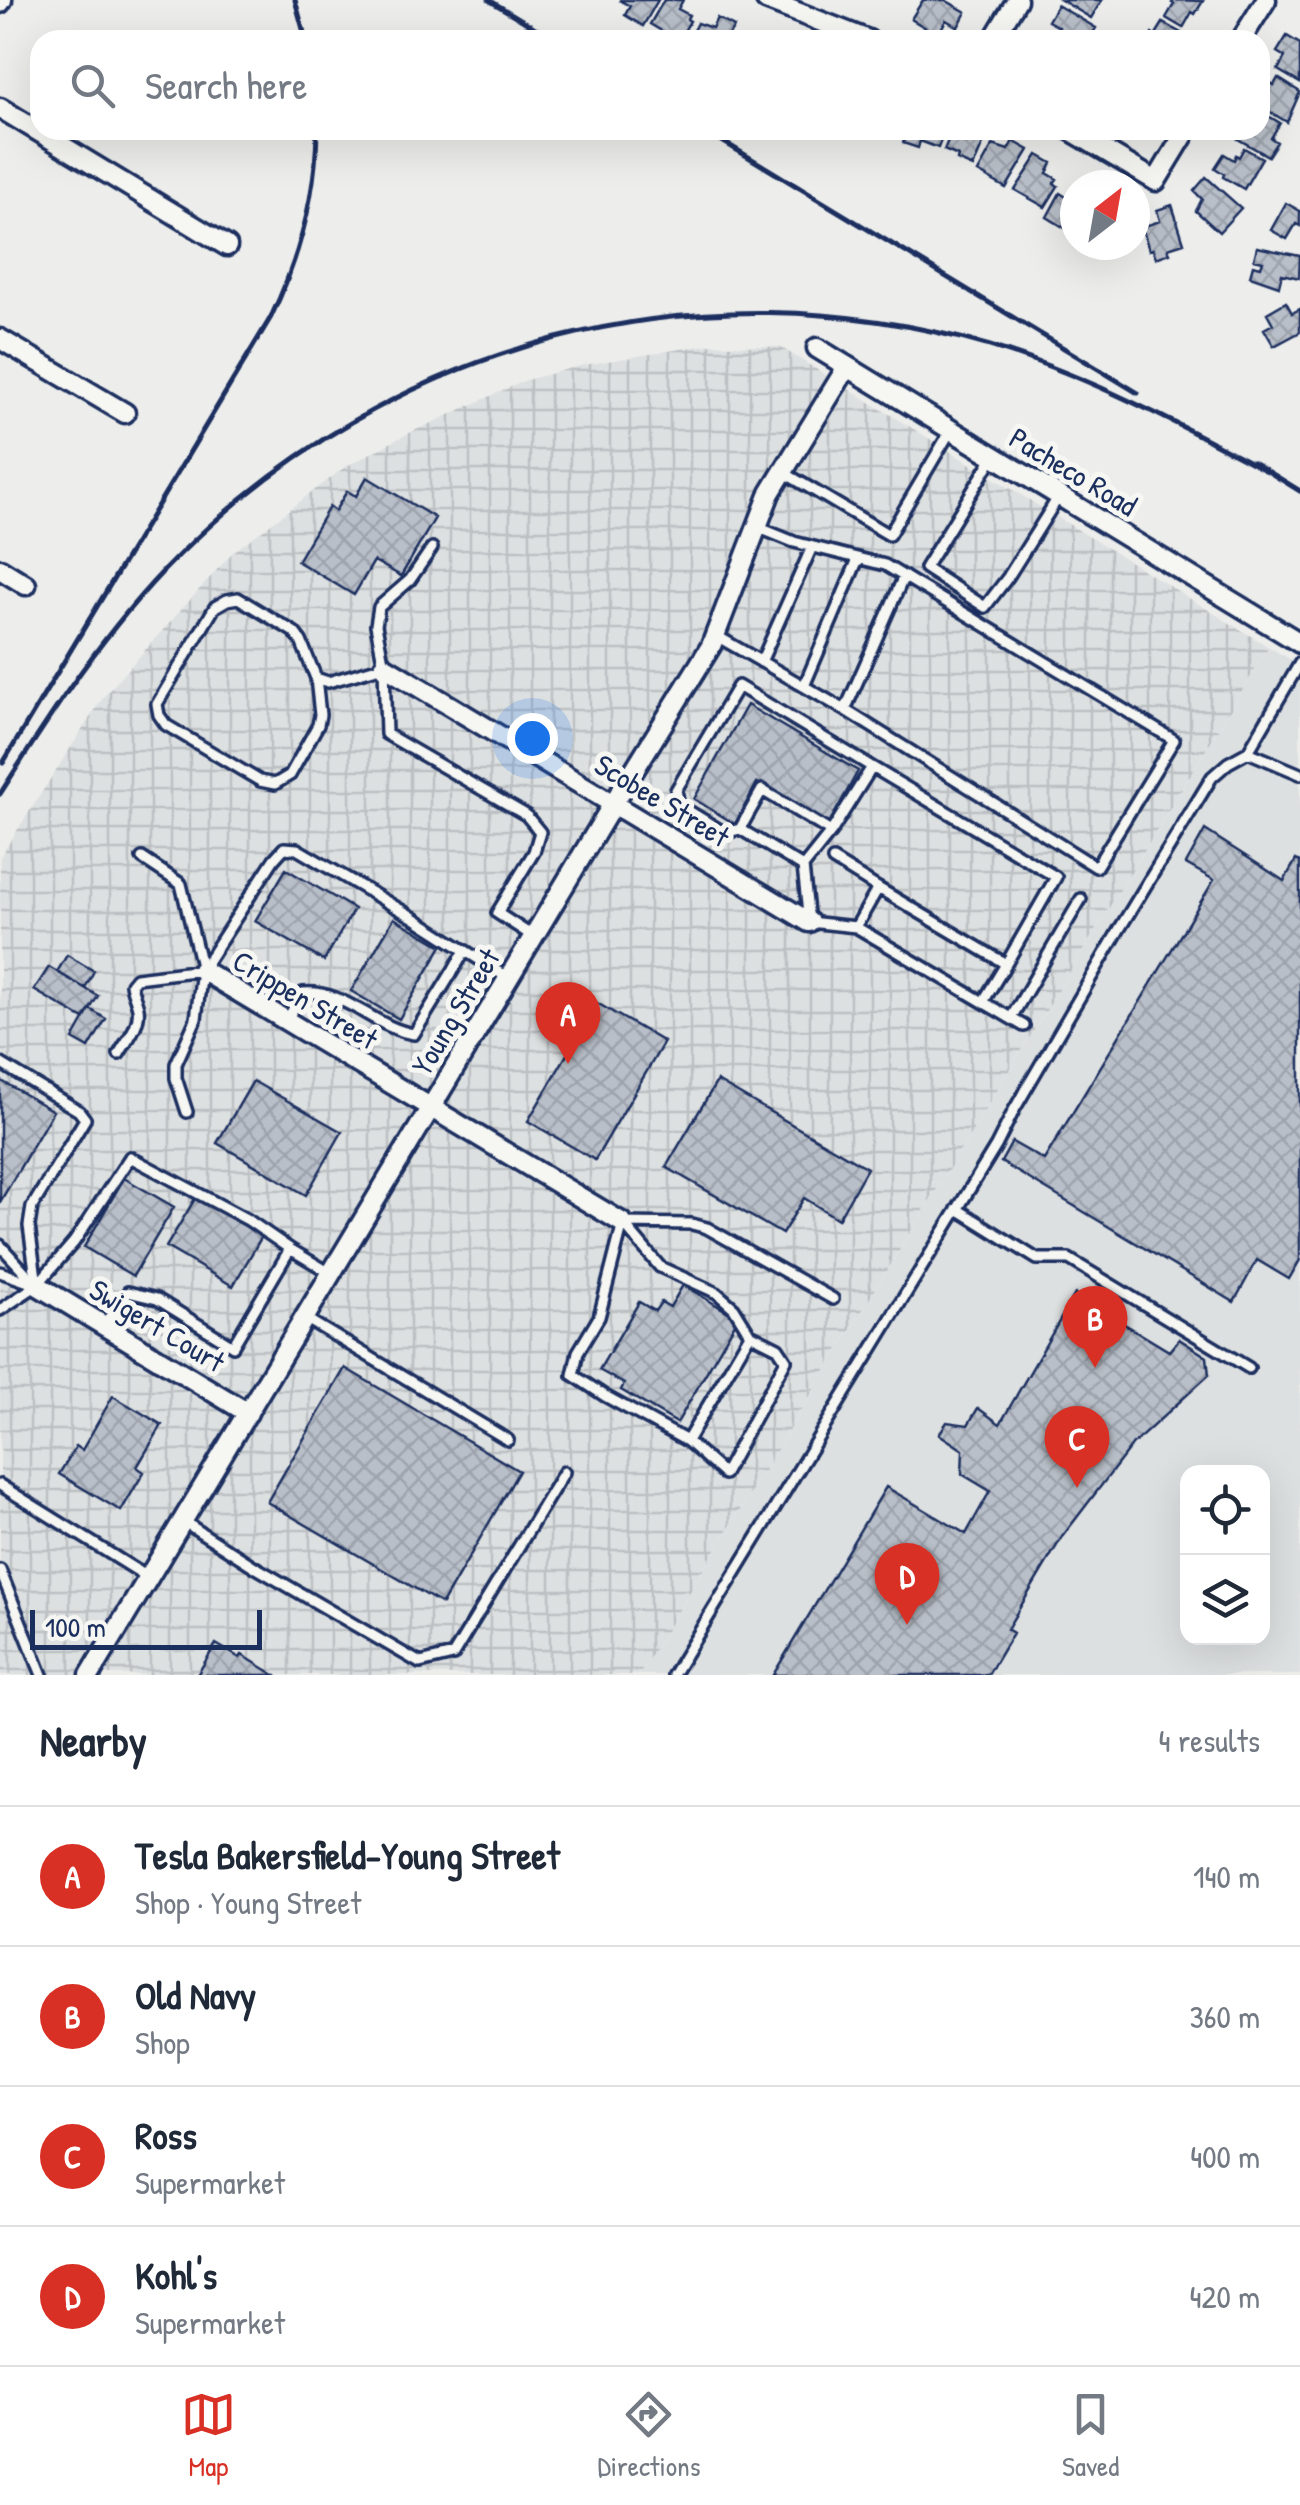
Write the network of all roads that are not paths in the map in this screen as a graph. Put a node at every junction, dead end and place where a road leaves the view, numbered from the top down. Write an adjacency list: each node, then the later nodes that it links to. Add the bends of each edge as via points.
1 (768, 0): 4 (street)
2 (1018, 0): 5 (street)
3 (1266, 0): 6 (street)
4 (843, 30)
5 (999, 30)
6 (1247, 30)
7 (0, 108): 8 (street)
8 (30, 126)
9 (53, 140): 12 (street)
10 (1087, 140): 11 (street, via 1156,182)
11 (1181, 140)
12 (227, 246)
13 (0, 338): 16 (street)
14 (817, 348): 15 (street, Pacheco Road)
15 (847, 366): 17 (street, Pacheco Road); 19 (street, Young Street)
16 (125, 413)
17 (951, 430): 18 (street, Pacheco Road); 19 (lane, via 888,535)
18 (994, 456): 20 (street, Pacheco Road); 20 (lane, via 925,568 985,607)
19 (783, 472): 21 (street, Young Street)
20 (1059, 496): 29 (street, Pacheco Road)
21 (756, 527): 22 (lane); 28 (street, Young Street)
22 (812, 546): 24 (lane); 30 (lane)
23 (432, 548): 32 (lane, via 410,580 379,607)
24 (858, 558): 26 (lane); 34 (lane)
25 (0, 569): 27 (street)
26 (904, 576): 35 (lane); 35 (lane, via 1174,740 1096,867)
27 (26, 585)
28 (715, 635): 30 (lane); 39 (street, Young Street)
29 (1300, 642)
30 (761, 662): 34 (lane)
31 (1300, 663): 36 (lane)
32 (384, 666): 33 (lane, via 328,682); 39 (street, Scobee Street); 49 (lane, via 386,734 526,816 540,832 497,913)
33 (316, 678): 33 (lane, via 294,632 238,598 227,600 215,606 157,704 159,715 260,781 276,784 290,775 318,725)
34 (804, 686): 35 (lane)
35 (845, 710)
36 (1248, 752): 38 (lane); 62 (lane, via 1212,776)
37 (872, 767): 40 (lane, via 738,686 676,790 679,805 726,832); 41 (lane); 51 (lane, via 1056,877)
38 (1300, 774)
39 (614, 804): 47 (street, Scobee Street); 49 (street, Young Street)
40 (740, 829): 41 (lane, via 762,790); 44 (lane)
41 (831, 832): 44 (lane)
42 (142, 858): 52 (lane, via 182,884)
43 (833, 860): 45 (lane)
44 (802, 867): 47 (lane)
45 (878, 888): 48 (lane); 51 (lane)
46 (1081, 899): 55 (lane)
47 (809, 922): 48 (lane)
48 (856, 927): 54 (lane)
49 (534, 937): 53 (street, Young Street)
50 (465, 951): 52 (lane, via 297,849 284,848); 53 (lane); 56 (lane, via 414,1034 317,992 303,993)
51 (1006, 964): 54 (lane)
52 (202, 970): 56 (street, Crippen Street); 58 (lane, via 136,978 138,1016); 61 (lane, via 196,1019 176,1064)
53 (508, 979): 60 (street, Young Street)
54 (983, 1002): 55 (lane)
55 (1011, 1018): 57 (lane)
56 (286, 1021): 60 (street, Crippen Street)
57 (1024, 1026)
58 (119, 1054)
59 (0, 1063): 68 (lane, via 85,1119 32,1207)
60 (430, 1109): 63 (street, Crippen Street); 67 (street, Young Street)
61 (187, 1112)
62 (957, 1209): 74 (lane, via 1037,1259 1069,1258); 85 (lane)
63 (622, 1222): 69 (lane, via 707,1228); 73 (lane, via 660,1266 717,1293); 77 (lane, via 599,1317 573,1375)
64 (0, 1246): 68 (lane)
65 (290, 1249): 67 (lane); 68 (lane, via 130,1157); 72 (lane, via 233,1346 157,1299 128,1292)
66 (0, 1272): 68 (lane)
67 (332, 1274): 71 (street, Young Street)
68 (37, 1286): 70 (lane); 72 (street, Swigert Court)
69 (833, 1300)
70 (0, 1310)
71 (305, 1318): 75 (street, Young Street); 76 (lane)
72 (103, 1326): 75 (street, Swigert Court)
73 (750, 1334): 77 (lane); 77 (lane, via 778,1348 786,1360 724,1474)
74 (1248, 1368)
75 (248, 1413): 80 (street, Young Street)
76 (508, 1440)
77 (686, 1441)
78 (564, 1472): 80 (lane, via 453,1655 420,1662)
79 (0, 1486): 82 (lane)
80 (183, 1521): 82 (street, Young Street)
81 (0, 1570): 83 (lane)
82 (149, 1578): 84 (street, Young Street)
83 (42, 1675)
84 (90, 1675)
85 (672, 1675)

